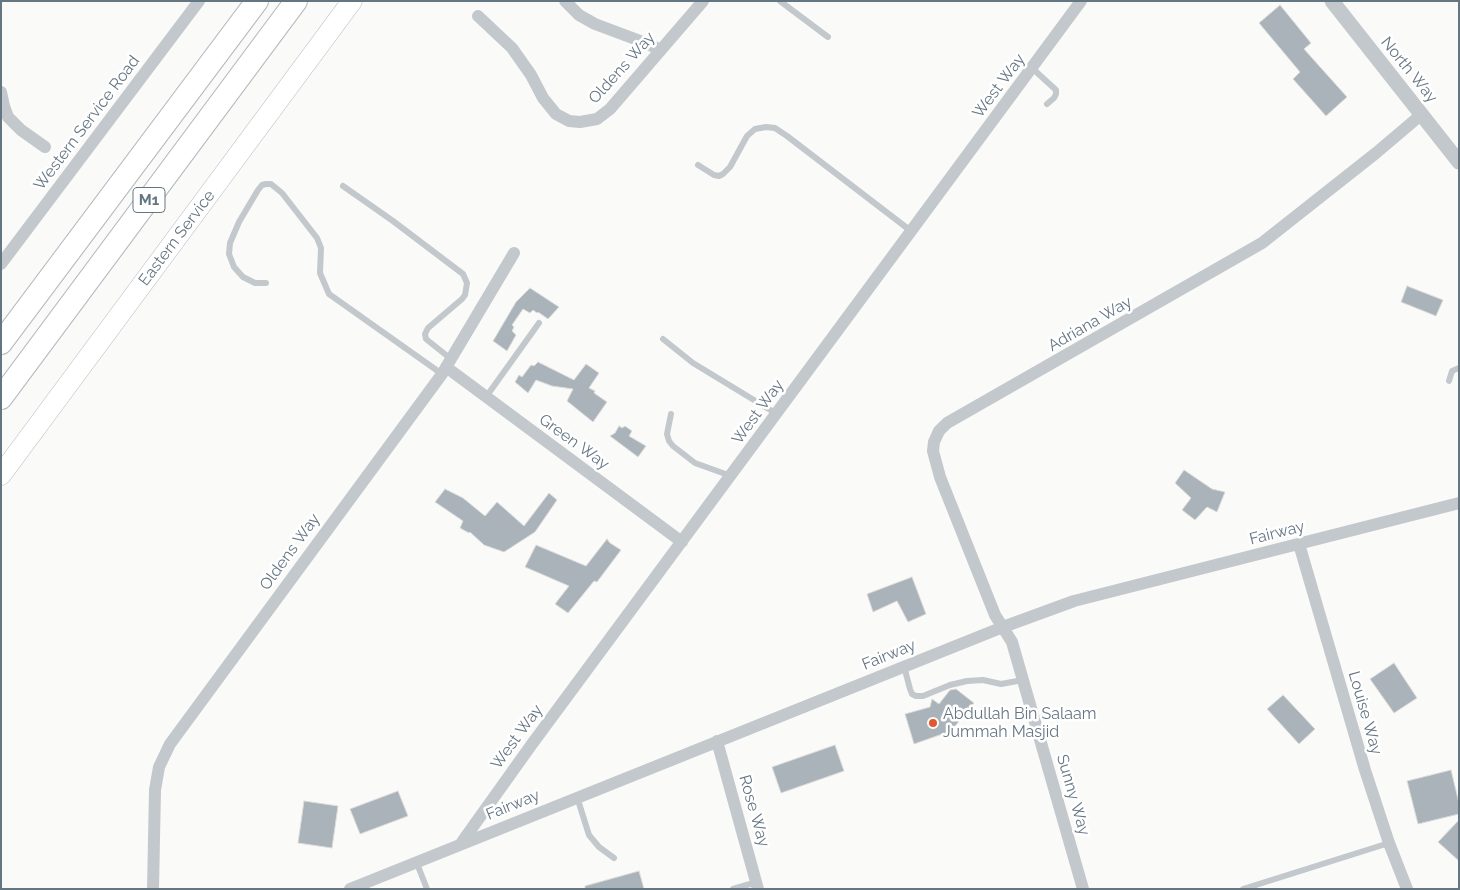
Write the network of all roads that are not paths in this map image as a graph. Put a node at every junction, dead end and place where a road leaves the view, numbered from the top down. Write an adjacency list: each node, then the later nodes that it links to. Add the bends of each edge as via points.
1 (199, 1): 23 (street, Western Service Road)
2 (257, 1): 27 (highway, M1)
3 (296, 1): 32 (highway, M1)
4 (352, 1): 35 (main road, Eastern Service)
5 (565, 1): 12 (street, via 579,15 595,24)
6 (703, 1): 12 (street, Oldens Way)
7 (780, 1): 11 (lane)
8 (1081, 1): 13 (street, West Way)
9 (1332, 1): 16 (street, North Way)
10 (478, 16): 12 (street, Oldens Way, via 512,48 556,114 569,121 588,121 604,115)
11 (828, 37)
12 (661, 50)
13 (1032, 68): 15 (lane, via 1056,90 1054,98); 21 (street, West Way)
14 (1, 92): 17 (street, via 8,117)
15 (1047, 104)
16 (1422, 114): 18 (street, North Way); 40 (street, Adriana Way, via 1262,243 947,423 939,431 933,451 940,477 995,615)
17 (45, 147)
18 (1459, 162)
19 (698, 165): 21 (lane, via 719,176 730,167 747,136 755,129 775,128)
20 (344, 186): 28 (lane, via 463,274 467,283 465,295 425,334)
21 (911, 231): 34 (street, West Way)
22 (514, 253): 28 (street, Oldens Way)
23 (1, 264)
24 (266, 283): 28 (lane, via 255,283 243,276 234,267 229,254 230,243 258,190 262,185 271,184 282,193 317,238 321,248 320,274 329,294)
25 (539, 323): 31 (lane)
26 (663, 339): 34 (lane, via 693,363)
27 (1, 342)
28 (446, 367): 31 (street, Green Way); 50 (street, Oldens Way, via 164,754 155,790)
29 (1459, 368): 30 (lane, via 1452,372)
30 (1449, 380)
31 (486, 397): 38 (street, Green Way)
32 (1, 398)
33 (671, 414): 36 (lane, via 668,434 673,446 695,462)
34 (778, 414): 36 (street, West Way)
35 (1, 475)
36 (731, 476): 38 (street, West Way)
37 (1459, 503): 39 (street, Fairway)
38 (682, 542): 45 (street, West Way)
39 (1300, 544): 40 (street, Fairway, via 1074,601); 46 (street, Louise Way)
40 (1003, 627): 41 (street, Fairway); 42 (street, Sunny Way, via 1012,642)
41 (904, 666): 42 (lane, via 910,689 916,696 967,680 1001,684); 43 (street, Fairway)
42 (1023, 680): 54 (street, Sunny Way)
43 (717, 741): 44 (street, Fairway); 49 (street, Rose Way)
44 (577, 797): 45 (street, Fairway); 47 (lane, via 589,835)
45 (462, 842): 48 (street, Fairway)
46 (1389, 843): 55 (lane); 56 (street, Louise Way)
47 (614, 858)
48 (416, 862): 51 (street, Fairway); 52 (lane)
49 (758, 886): 53 (lane)
50 (153, 889)
51 (350, 889)
52 (427, 889)
53 (733, 889)
54 (1083, 889)
55 (1243, 889)
56 (1407, 889)

